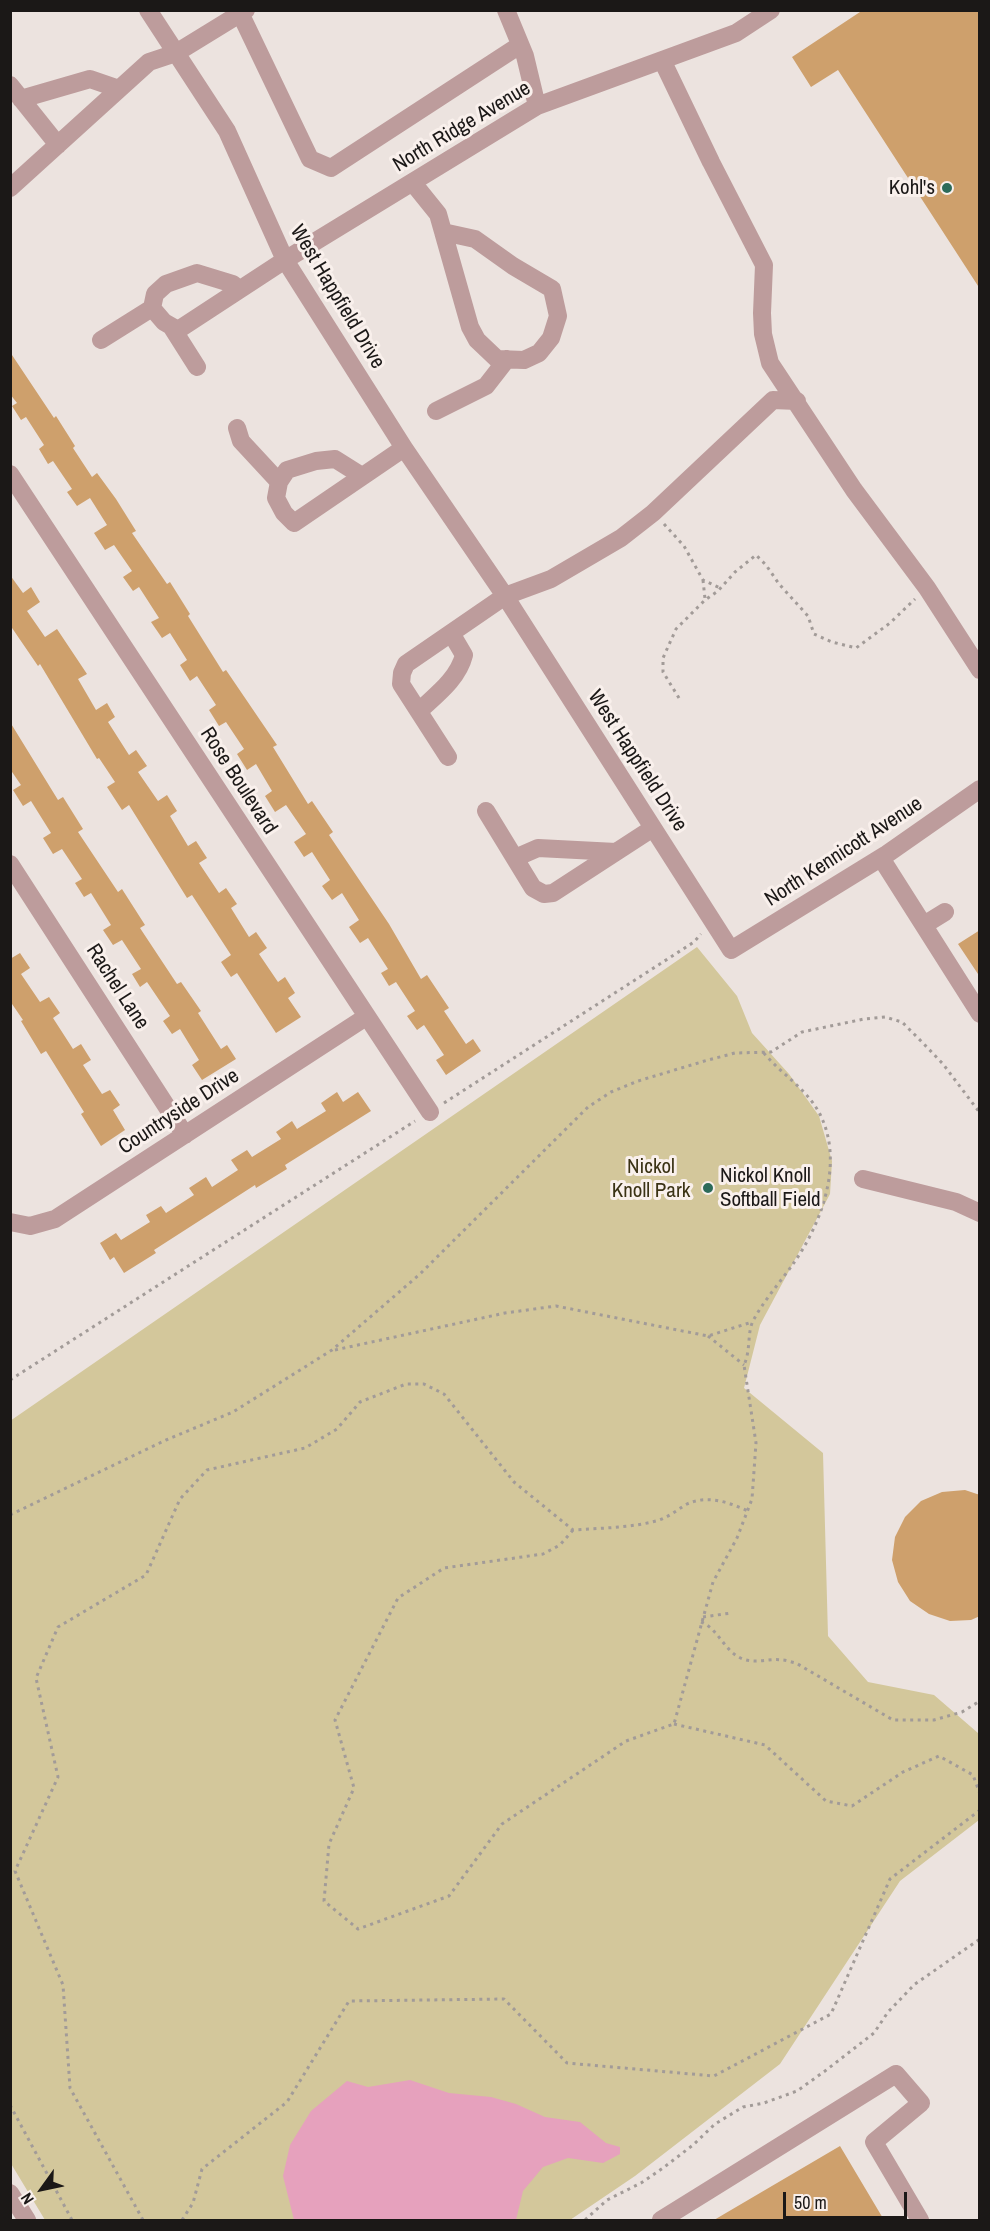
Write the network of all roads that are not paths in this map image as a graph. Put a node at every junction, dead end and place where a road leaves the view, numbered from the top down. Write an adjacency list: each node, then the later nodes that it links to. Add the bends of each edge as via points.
1 (148, 10): 6 (street, West Happfield Drive)
2 (506, 10): 5 (street)
3 (771, 10): 7 (street, North Ridge Avenue, via 736,33)
4 (244, 13): 5 (street, via 310,159 331,168); 6 (street)
5 (520, 45): 10 (street)
6 (176, 53): 8 (street, via 149,62); 15 (street, West Happfield Drive, via 227,131)
7 (662, 60): 10 (street, North Ridge Avenue); 22 (street, via 765,265 763,334 770,363)
8 (119, 89): 9 (street, via 90,78); 11 (street)
9 (16, 92): 11 (street)
10 (537, 106): 12 (street, North Ridge Avenue)
11 (58, 145): 13 (street)
12 (413, 183): 14 (street, via 438,214); 15 (street, North Ridge Avenue)
13 (10, 188)
14 (444, 232): 20 (street, via 470,327 477,340 497,359); 20 (street, via 475,239 552,289 558,316 551,338 538,353 524,360)
15 (285, 260): 16 (street, North Ridge Avenue); 25 (street, West Happfield Drive)
16 (239, 290): 17 (street, via 232,284 196,273 166,284 154,294); 18 (street, North Ridge Avenue, via 178,330)
17 (152, 308): 18 (street); 19 (street)
18 (171, 326): 21 (street)
19 (101, 340)
20 (507, 359): 23 (street, via 486,386)
21 (197, 367)
22 (797, 401): 29 (street, via 773,400 653,513 603,550 551,579); 31 (street)
23 (436, 411)
24 (237, 428): 28 (street, via 242,441)
25 (404, 448): 27 (street); 29 (street, West Happfield Drive)
26 (10, 474): 45 (street, Rose Boulevard)
27 (362, 476): 28 (street, via 335,459 287,470); 28 (street, via 294,523 276,498)
28 (279, 482)
29 (504, 596): 30 (street); 36 (street, West Happfield Drive)
30 (451, 633): 32 (street, via 464,655 462,665); 32 (street, via 406,664 402,673 401,684)
31 (980, 670)
32 (419, 711): 33 (street)
33 (448, 757)
34 (980, 789): 39 (street, North Kennicott Avenue)
35 (486, 811): 38 (street)
36 (654, 828): 37 (street); 43 (street, West Happfield Drive)
37 (616, 852): 38 (street, via 538,848); 38 (street, via 553,893 544,894 533,888)
38 (515, 858)
39 (881, 858): 42 (street); 43 (street, North Kennicott Avenue)
40 (10, 864): 47 (street, Rachel Lane)
41 (945, 912): 42 (street)
42 (924, 925): 44 (street)
43 (731, 950)
44 (980, 1014)
45 (366, 1017): 46 (street, Rose Boulevard); 47 (street, Countryside Drive)
46 (430, 1112)
47 (185, 1134): 50 (street, Countryside Drive, via 55,1219 30,1226)
48 (863, 1179): 49 (street, via 956,1202)
49 (980, 1213)
50 (10, 1222)
51 (10, 2193): 52 (street)
52 (27, 2220)
53 (661, 2220): 54 (street, via 896,2073 921,2103 874,2142)
54 (920, 2220)

